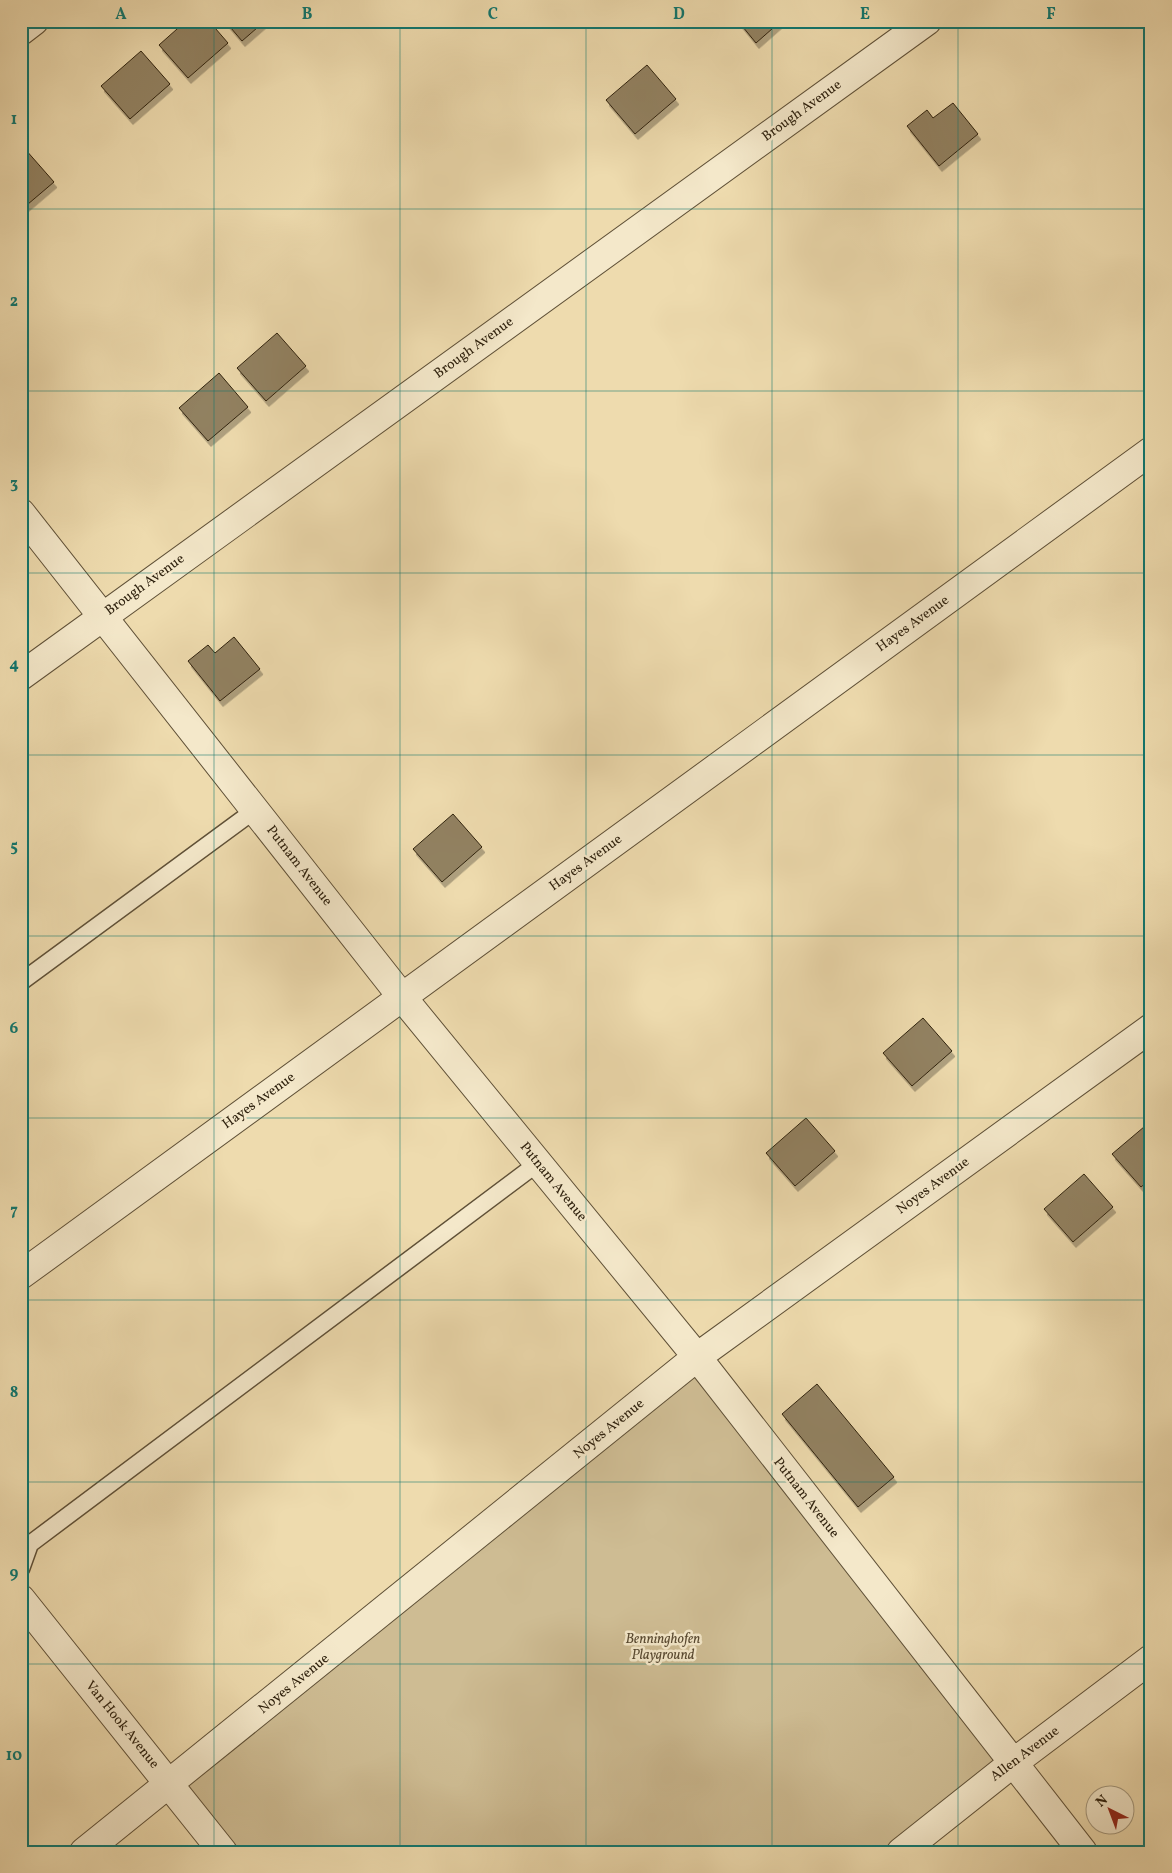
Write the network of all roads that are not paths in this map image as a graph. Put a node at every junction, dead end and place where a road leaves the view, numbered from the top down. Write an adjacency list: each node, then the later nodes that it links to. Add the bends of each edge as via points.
1 (34, 21): 3 (street)
2 (927, 21): 6 (street, Brough Avenue)
3 (21, 31)
4 (1151, 451): 10 (street, Hayes Avenue)
5 (21, 513): 6 (street, Putnam Avenue)
6 (102, 616): 7 (street, Brough Avenue); 8 (street, Putnam Avenue)
7 (21, 676)
8 (255, 810): 9 (lane); 10 (street, Putnam Avenue)
9 (21, 982)
10 (402, 997): 12 (street, Putnam Avenue); 13 (street, Hayes Avenue)
11 (1151, 1028): 14 (street, Noyes Avenue)
12 (538, 1163): 14 (street, Putnam Avenue); 15 (lane, via 30,1544)
13 (21, 1275)
14 (697, 1357): 18 (street, Putnam Avenue); 19 (street, Noyes Avenue)
15 (21, 1569)
16 (21, 1599): 19 (street, Van Hook Avenue)
17 (1151, 1659): 18 (street, Allen Avenue)
18 (1014, 1763): 22 (street, Allen Avenue); 23 (street, Putnam Avenue)
19 (169, 1784): 20 (street, Noyes Avenue); 21 (street, Van Hook Avenue)
20 (84, 1852)
21 (223, 1852)
22 (901, 1852)
23 (1083, 1852)

